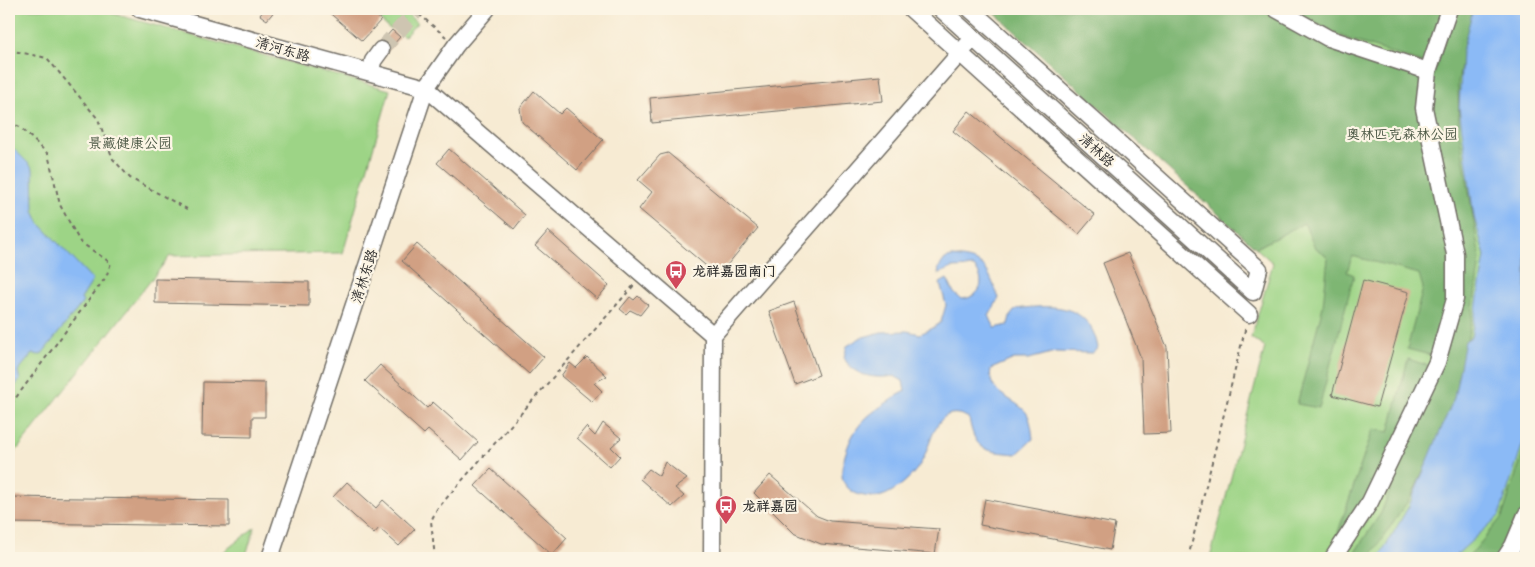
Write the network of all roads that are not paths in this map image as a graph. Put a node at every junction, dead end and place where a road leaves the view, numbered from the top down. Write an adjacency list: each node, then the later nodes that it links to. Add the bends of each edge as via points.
1 (140, 9): 12 (street, 清河东路)
2 (487, 9): 14 (street, 清林东路)
3 (911, 9): 11 (street)
4 (941, 9): 9 (street, 清林路)
5 (970, 9): 8 (street)
6 (1276, 9): 13 (street, via 1328,38)
7 (1449, 9): 13 (street)
8 (986, 24): 9 (street); 9 (street, 清林路, via 1259,268 1253,292)
9 (974, 38): 11 (street)
10 (381, 50): 12 (street)
11 (961, 52): 15 (street); 16 (street)
12 (371, 69): 14 (street, 清河东路)
13 (1428, 71): 20 (street, via 1424,108 1455,254 1455,299 1437,362 1370,502)
14 (426, 88): 16 (street); 18 (street, 清林东路)
15 (1249, 314)
16 (713, 335): 19 (street)
17 (1526, 515): 21 (street)
18 (270, 558)
19 (712, 558)
20 (1333, 558)
21 (1505, 558)

